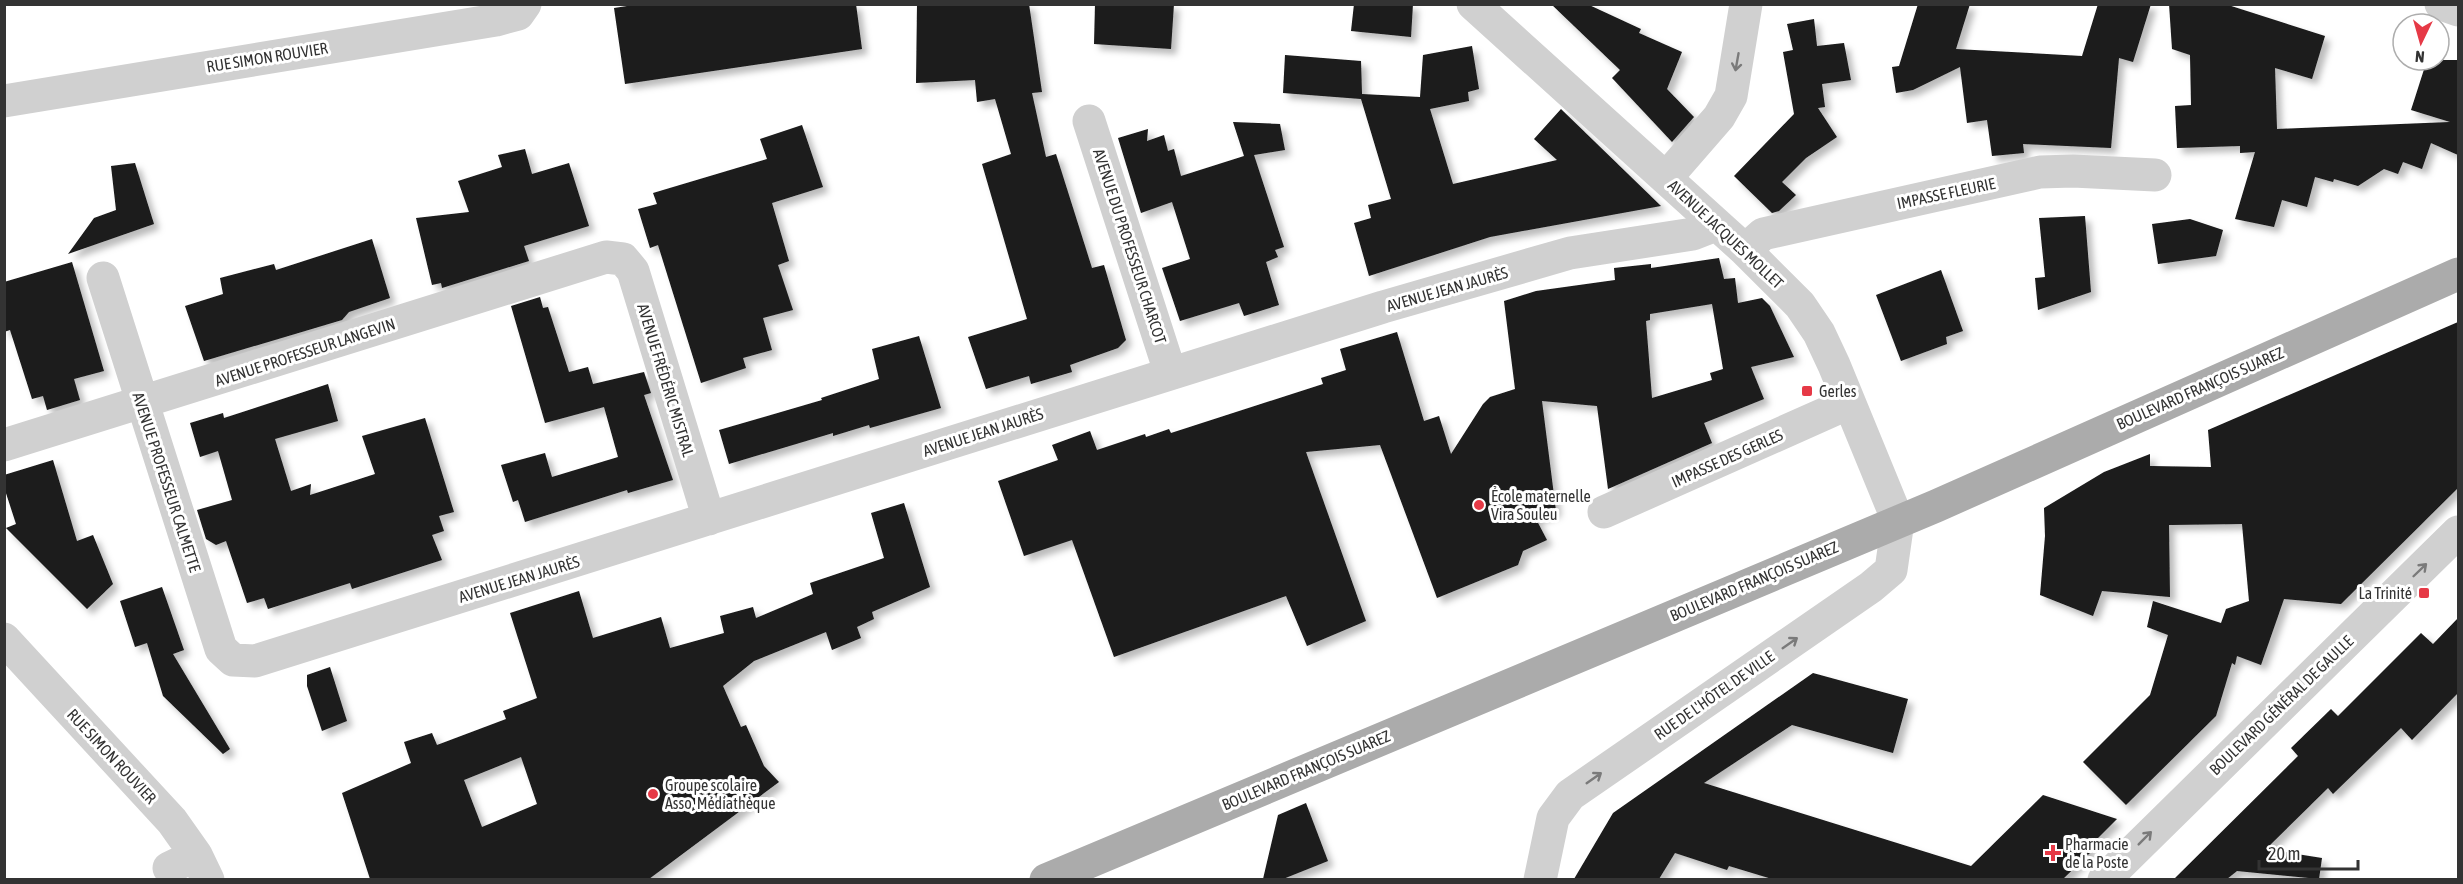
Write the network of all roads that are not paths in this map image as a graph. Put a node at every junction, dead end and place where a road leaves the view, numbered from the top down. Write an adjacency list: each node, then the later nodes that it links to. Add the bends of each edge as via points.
1 (525, 4): 6 (street, RUE SIMON ROUVIER, via 518,14 496,20)
2 (1473, 4): 9 (street, AVENUE JACQUES MOLLET)
3 (1746, 4): 9 (street, one-way to 9, via 1731,96 1719,117)
4 (2441, 4): 5 (street)
5 (2458, 10)
6 (4, 101)
7 (1089, 121): 15 (street, AVENUE DU PROFESSEUR CHARCOT)
8 (2155, 175): 11 (street, IMPASSE FLEURIE, via 2040,172 1763,234)
9 (1666, 178): 10 (street, AVENUE JACQUES MOLLET)
10 (1716, 225): 11 (street, AVENUE JACQUES MOLLET); 15 (street, AVENUE JEAN JAURÈS, via 1693,234 1570,253)
11 (1745, 250): 16 (street, AVENUE JACQUES MOLLET, via 1800,304 1819,333)
12 (606, 257): 17 (street, AVENUE PROFESSEUR LANGEVIN); 20 (street, AVENUE FRÉDÉRIC MISTRAL, via 623,259 633,271)
13 (2458, 274): 21 (main road, BOULEVARD FRANÇOIS SUAREZ)
14 (103, 278): 17 (street, AVENUE PROFESSEUR CALMETTE)
15 (1170, 372): 20 (street, AVENUE JEAN JAURÈS)
16 (1849, 403): 19 (street, IMPASSE DES GERLES); 21 (street, AVENUE JACQUES MOLLET)
17 (141, 404): 18 (street, AVENUE PROFESSEUR LANGEVIN); 24 (street, AVENUE PROFESSEUR CALMETTE, via 221,649 233,660)
18 (4, 445)
19 (1604, 512)
20 (709, 519): 24 (street, AVENUE JEAN JAURÈS)
21 (1898, 521): 26 (main road, BOULEVARD FRANÇOIS SUAREZ); 27 (street, RUE DE L'HÔTEL DE VILLE, one-way to 21, via 1553,818 1570,795 1871,587 1891,570)
22 (2458, 532): 28 (street, BOULEVARD GÉNÉRAL DE GAULLE, one-way to 22)
23 (4, 639): 25 (street, RUE SIMON ROUVIER, via 172,821)
24 (255, 661)
25 (191, 868)
26 (1046, 879)
27 (1540, 879)
28 (2104, 879)

